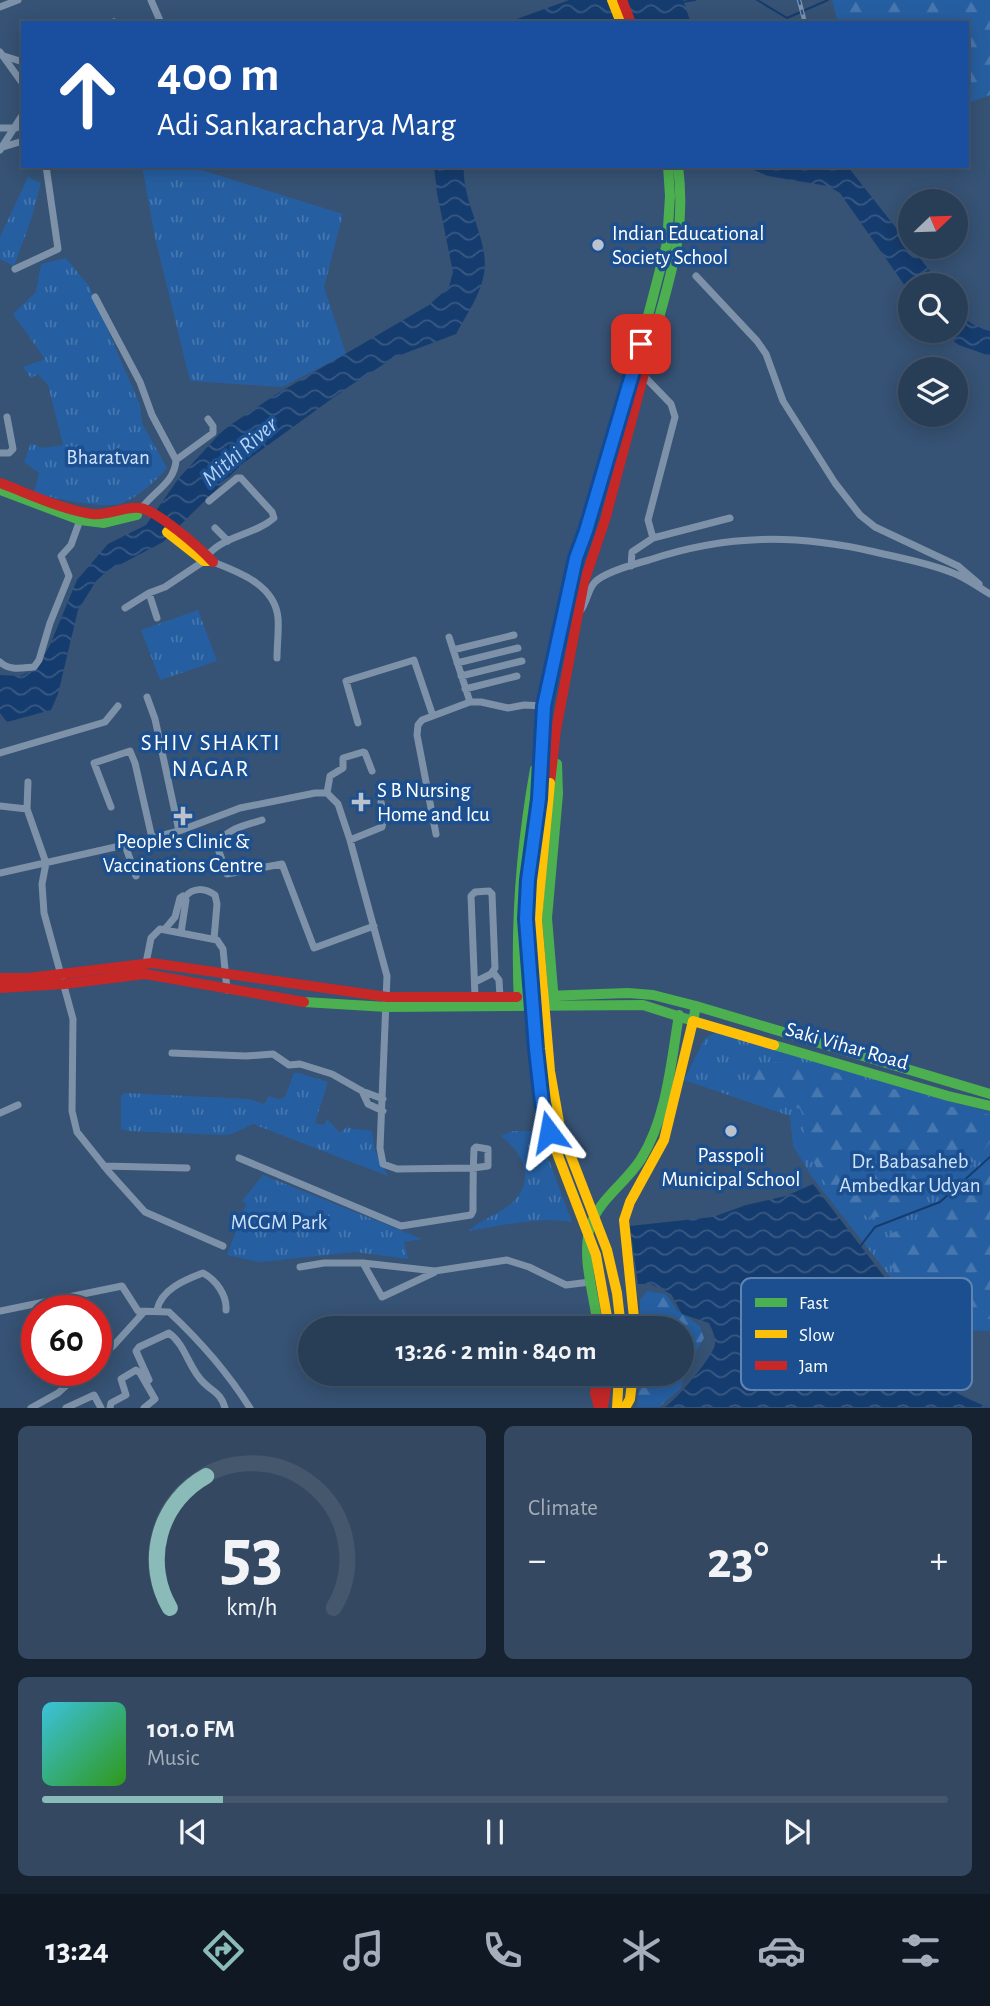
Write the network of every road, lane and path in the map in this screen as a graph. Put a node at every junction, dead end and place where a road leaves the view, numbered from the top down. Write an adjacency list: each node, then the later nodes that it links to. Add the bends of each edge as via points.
1 (18, 0): 5 (street)
2 (151, 0): 6 (street)
3 (612, 0): 7 (main road)
4 (622, 0): 8 (main road)
5 (0, 7)
6 (160, 21)
7 (620, 21)
8 (630, 21)
9 (1, 54): 10 (street); 11 (street)
10 (21, 61)
11 (21, 81)
12 (21, 118): 14 (street)
13 (0, 128): 14 (street)
14 (16, 128): 16 (street)
15 (21, 142): 16 (street)
16 (1, 149)
17 (47, 168): 20 (street, via 58,249)
18 (668, 168): 23 (main road, via 667,243)
19 (678, 168): 24 (main road, via 682,197 678,249)
20 (15, 269)
21 (696, 276): 40 (street, via 766,354 783,401 860,515 875,527 958,565)
22 (95, 297): 28 (street)
23 (634, 368): 24 (street); 58 (main road, via 576,558)
24 (645, 377): 35 (street, via 671,404 675,417 648,520); 42 (main road)
25 (7, 417): 27 (street, via 13,449)
26 (208, 419): 28 (street, via 213,433)
27 (0, 453)
28 (176, 460): 31 (street, via 169,480)
29 (3, 488): 31 (main road, via 103,515); 33 (main road)
30 (209, 501): 36 (street, via 241,478 274,515 256,530)
31 (144, 513): 33 (main road, via 104,523); 37 (main road)
32 (730, 518): 35 (street)
33 (80, 520): 50 (street, via 71,545 61,556 69,576 39,660 34,667 16,669)
34 (215, 528): 36 (street)
35 (653, 538): 38 (street, via 632,552)
36 (228, 541): 37 (street)
37 (208, 559): 39 (street); 48 (street, via 251,579 274,603 278,616)
38 (631, 566): 40 (street, via 718,542 801,539 846,545 952,572); 42 (street, via 592,584)
39 (149, 593): 41 (street); 43 (street)
40 (990, 594)
41 (125, 608)
42 (578, 614): 61 (main road)
43 (157, 618)
44 (514, 635): 47 (street)
45 (449, 637): 47 (street)
46 (518, 648): 51 (street)
47 (453, 650): 51 (street)
48 (276, 657)
49 (522, 661): 52 (street)
50 (0, 662)
51 (457, 663): 52 (street)
52 (461, 676): 54 (street)
53 (517, 676): 54 (street)
54 (465, 688): 56 (street)
55 (147, 697): 73 (street)
56 (470, 702): 58 (street, via 508,708); 59 (street)
57 (118, 706): 63 (street, via 105,722)
58 (544, 706): 62 (main road)
59 (433, 716): 60 (street, via 414,660 346,681); 74 (street, via 422,720 417,735)
60 (358, 723)
61 (556, 730): 66 (main road); 85 (main road, via 558,794)
62 (542, 753): 66 (main road); 86 (main road, via 520,861)
63 (0, 754)
64 (372, 771): 67 (street, via 365,753 345,756 343,768 330,776)
65 (28, 782): 71 (street)
66 (545, 782): 128 (main road, bridge, via 530,861 526,919 539,1082 549,1132 596,1255); 129 (main road, bridge, via 537,919 550,1071 560,1128 607,1250)
67 (327, 793): 73 (street, via 240,808); 76 (street, via 338,804)
68 (381, 802): 76 (street, via 380,830)
69 (0, 806): 71 (street)
70 (111, 807): 75 (street, via 94,763 130,751)
71 (27, 808): 78 (street)
72 (262, 820): 82 (street, via 229,830 221,838 217,846 227,874 282,864 314,948)
73 (179, 831): 75 (street)
74 (436, 834)
75 (152, 838): 77 (street)
76 (350, 840): 82 (street)
77 (125, 845): 78 (street); 80 (street)
78 (46, 863): 79 (street); 92 (street, via 43,904)
79 (0, 873)
80 (136, 876)
81 (185, 897): 83 (street, via 180,898 175,917); 84 (street); 87 (street, via 199,889 215,895)
82 (374, 926): 99 (street, via 387,976)
83 (165, 929): 84 (street); 88 (street, via 151,938)
84 (181, 933): 87 (street)
85 (547, 936): 86 (main road); 98 (main road)
86 (517, 937): 100 (main road)
87 (214, 939): 90 (street, via 223,949)
88 (146, 963): 90 (main road); 92 (main road)
89 (493, 972): 93 (street); 93 (street, via 492,894 475,892 471,896); 97 (street, via 499,980)
90 (224, 973): 95 (street); 99 (main road)
91 (0, 978): 92 (main road)
92 (63, 979): 94 (main road); 95 (main road, via 145,974); 116 (street, via 73,1019 72,1111 77,1132)
93 (475, 982): 96 (street)
94 (0, 988)
95 (226, 990): 99 (main road, via 307,1003)
96 (475, 996): 97 (main road); 99 (main road)
97 (500, 997): 100 (main road)
98 (554, 1000): 100 (main road); 101 (main road, Saki Vihar Road, via 628,993); 103 (main road, Saki Vihar Road, via 643,1005)
99 (387, 1002): 100 (main road); 110 (street)
100 (519, 1002)
101 (681, 1002): 102 (main road, Saki Vihar Road); 103 (main road)
102 (696, 1006): 104 (main road); 105 (main road, Saki Vihar Road)
103 (679, 1015): 104 (main road, Saki Vihar Road); 122 (main road, via 651,1139 632,1172 591,1224 587,1242)
104 (693, 1021): 106 (main road, Saki Vihar Road); 130 (main road, via 664,1140 633,1194 624,1220)
105 (769, 1028): 106 (main road); 109 (main road, Saki Vihar Road)
106 (764, 1041): 112 (main road, Saki Vihar Road)
107 (172, 1053): 108 (street, via 273,1054 289,1065 332,1074)
108 (362, 1091): 110 (street); 113 (street, via 368,1104)
109 (990, 1094)
110 (383, 1099): 113 (street)
111 (18, 1105): 114 (street)
112 (990, 1106)
113 (383, 1111): 115 (street, via 383,1164 397,1169 470,1168 471,1215 405,1226)
114 (0, 1113)
115 (239, 1158)
116 (104, 1166): 117 (street); 118 (street, via 145,1212)
117 (187, 1168)
118 (223, 1246)
119 (363, 1263): 120 (street); 121 (street); 121 (street, via 382,1297)
120 (300, 1267)
121 (435, 1271): 122 (street, via 507,1260 566,1285)
122 (590, 1282): 127 (main road)
123 (157, 1310): 124 (street, via 173,1287 203,1273 222,1292); 126 (street); 143 (street, via 169,1312 186,1328)
124 (226, 1310)
125 (0, 1311): 126 (street, via 122,1286 135,1309)
126 (143, 1313): 131 (street)
127 (599, 1316)
128 (607, 1316)
129 (620, 1316)
130 (634, 1316)
131 (112, 1347)
132 (149, 1380): 142 (street, via 136,1351 169,1333 201,1381 220,1395)
133 (66, 1386): 137 (street)
134 (607, 1386): 144 (main road)
135 (612, 1386): 145 (main road)
136 (632, 1386): 146 (main road)
137 (31, 1408)
138 (66, 1408): 139 (street, via 94,1395)
139 (101, 1408)
140 (110, 1408): 141 (street, via 126,1395 121,1379 136,1370 155,1399)
141 (144, 1408)
142 (225, 1408)
143 (250, 1408)
144 (601, 1408)
145 (617, 1408)
146 (625, 1408)

